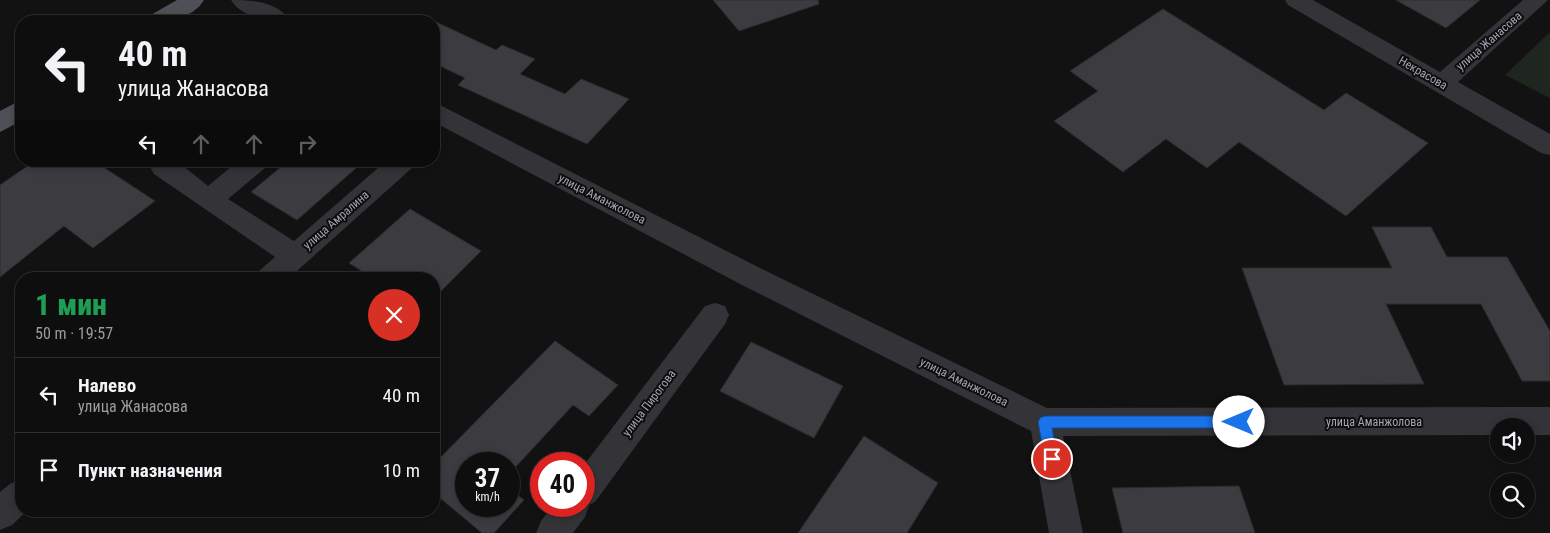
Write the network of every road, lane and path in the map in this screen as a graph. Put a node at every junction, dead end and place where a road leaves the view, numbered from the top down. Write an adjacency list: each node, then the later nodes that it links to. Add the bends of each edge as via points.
1 (194, 0): 5 (main road)
2 (242, 0): 6 (street)
3 (1296, 0): 7 (street, Некрасова)
4 (1537, 0): 7 (street, улица Жанасова)
5 (168, 15)
6 (268, 15)
7 (1442, 83): 11 (street, Некрасова)
8 (15, 113): 9 (main road)
9 (0, 122)
10 (440, 122): 19 (street, улица Аманжолова)
11 (1550, 146)
12 (163, 167): 15 (street)
13 (249, 167): 15 (street)
14 (396, 167): 16 (street, улица Амралина)
15 (209, 200): 16 (street)
16 (295, 256): 17 (street, улица Амралина)
17 (277, 272)
18 (715, 315): 21 (street, улица Пирогова)
19 (1045, 422): 20 (street, улица Аманжолова); 26 (street)
20 (1550, 422)
21 (595, 476)
22 (15, 501): 23 (street)
23 (0, 514)
24 (564, 517): 25 (street)
25 (553, 533)
26 (1066, 533)

